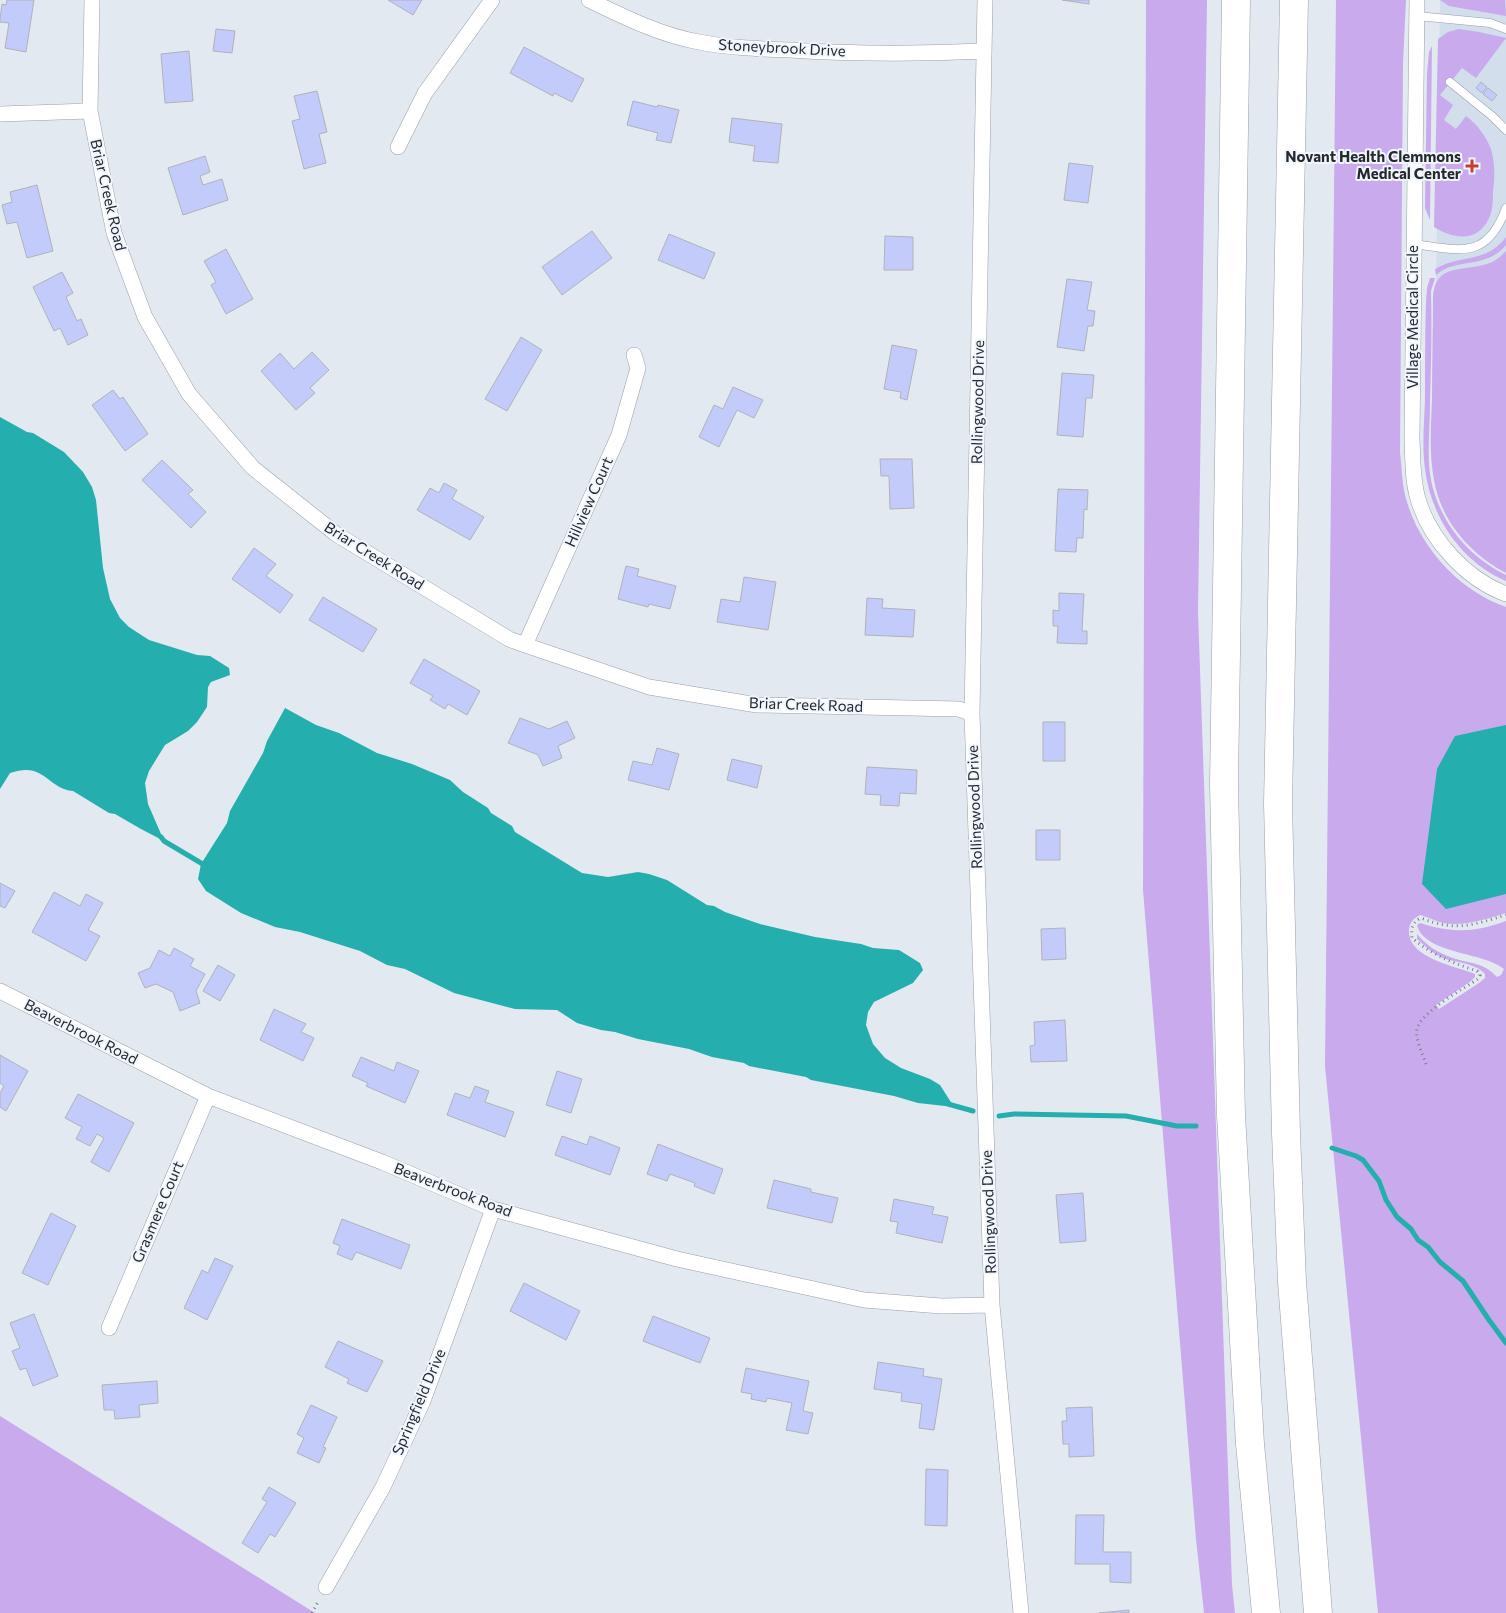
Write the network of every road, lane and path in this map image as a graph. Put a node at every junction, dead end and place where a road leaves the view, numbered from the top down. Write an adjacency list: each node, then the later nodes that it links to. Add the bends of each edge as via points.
1 (92, 0): 12 (street, Briar Creek Road)
2 (492, 0): 15 (street, via 425,92)
3 (589, 0): 10 (street, Stoneybrook Drive, via 669,34 736,48 819,52)
4 (985, 0): 10 (street, Rollingwood Drive)
5 (1236, 0): 31 (highway, via 1224,784 1231,1115 1250,1444)
6 (1294, 0): 32 (highway, via 1278,804 1292,1282)
7 (1417, 0): 8 (street, Village Medical Circle)
8 (1417, 16): 9 (lane, via 1490,23); 17 (street, Village Medical Circle)
9 (1506, 29)
10 (984, 51): 21 (street, Rollingwood Drive)
11 (1450, 82): 14 (lane)
12 (90, 111): 13 (street); 20 (street, Briar Creek Road, via 114,233 145,317 190,394 254,468 336,534 509,639)
13 (0, 114)
14 (1506, 130)
15 (398, 147)
16 (1506, 208): 17 (lane, via 1494,233 1481,245 1460,250)
17 (1414, 244): 19 (street, Village Medical Circle, via 1413,467 1418,498 1432,532 1446,550 1476,578)
18 (634, 355): 20 (street, Hillview Court, via 638,368 619,435)
19 (1506, 594)
20 (525, 645): 21 (street, Briar Creek Road, via 650,687 757,706 959,709)
21 (972, 714): 27 (street, Rollingwood Drive)
22 (1506, 915): 24 (path, via 1462,927 1421,918 1411,929 1412,938 1420,945 1480,975 1424,1018 1417,1037)
23 (0, 991): 25 (street, Beaverbrook Road)
24 (1426, 1064)
25 (208, 1096): 26 (street, Beaverbrook Road); 28 (street, Grasmere Court)
26 (493, 1208): 27 (street, Beaverbrook Road, via 677,1259 864,1300 941,1306); 29 (street, Springfield Drive, via 423,1401 383,1487)
27 (992, 1305): 30 (street, Rollingwood Drive)
28 (109, 1328)
29 (326, 1588)
30 (1020, 1613)
31 (1266, 1613)
32 (1318, 1613)

